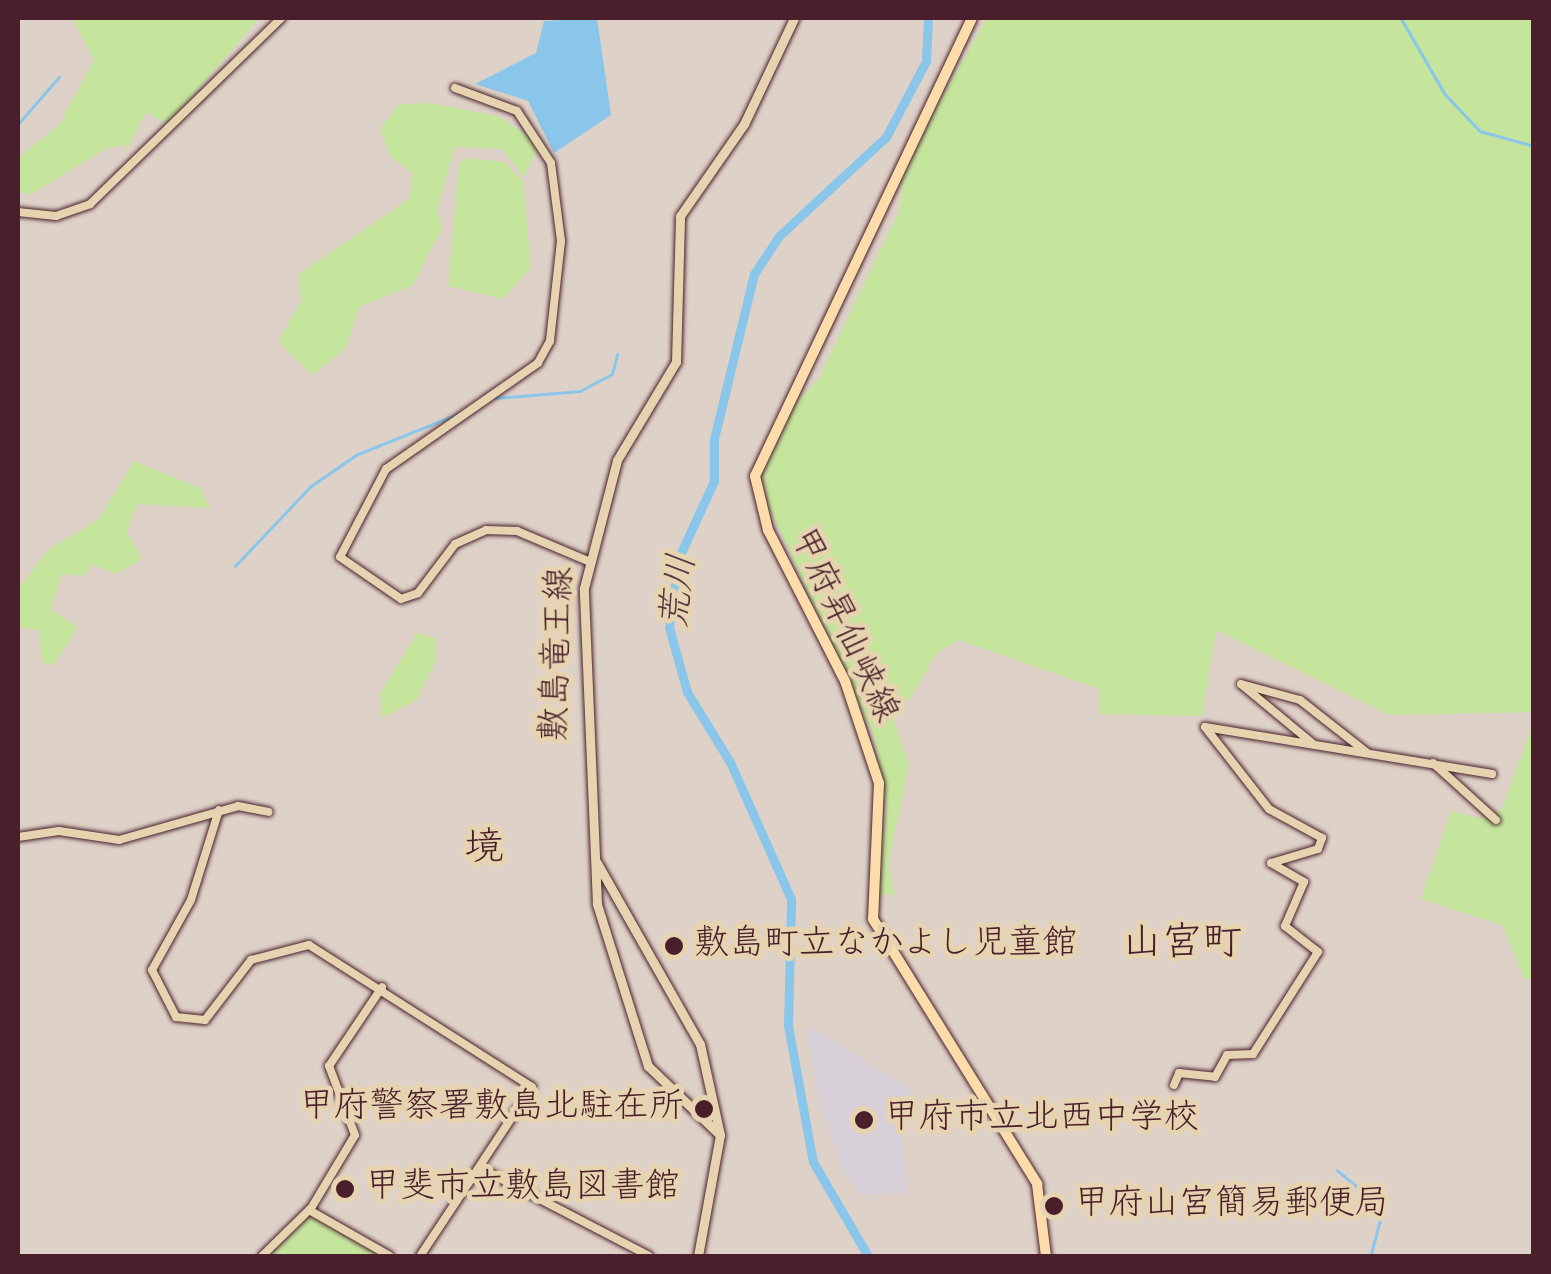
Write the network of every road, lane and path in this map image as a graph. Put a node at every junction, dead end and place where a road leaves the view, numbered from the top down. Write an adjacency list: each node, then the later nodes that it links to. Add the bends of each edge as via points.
1 (281, 18): 5 (street, via 90,204 56,216)
2 (794, 18): 6 (main road, 敷島竜王線, via 744,124 680,216 676,362 618,460)
3 (972, 18): 26 (main road, 甲府昇仙峡線, via 755,476 768,530 845,681 879,783 872,918 1036,1184)
4 (455, 88): 6 (street, via 516,111 550,164 561,241 550,341 538,363 386,468 340,557 401,599 418,593 461,539 486,530 517,531)
5 (18, 212)
6 (588, 560): 15 (main road, 敷島竜王線, via 582,702)
7 (1312, 744): 8 (street); 8 (street, via 1241,684 1300,700); 17 (street, via 1205,727 1269,808 1322,838 1318,849 1270,862 1304,882 1285,926 1318,952 1252,1055 1227,1056 1215,1077 1178,1073)
8 (1366, 752): 9 (street)
9 (1434, 763): 10 (street); 13 (street)
10 (1492, 774)
11 (220, 810): 12 (street); 14 (street, via 119,840 59,831); 16 (street, via 192,896 152,970 170,1012 205,1020 246,964 288,944 322,948)
12 (268, 812)
13 (1496, 820)
14 (18, 837)
15 (597, 863): 18 (main road, 敷島竜王線, via 700,1044); 18 (main road, 敷島竜王線, via 590,867 597,904 648,1066)
16 (382, 986): 19 (street, via 532,1087); 20 (street, via 329,1068 355,1135)
17 (1174, 1085)
18 (720, 1134): 25 (main road, 敷島竜王線)
19 (482, 1169): 23 (street); 24 (street)
20 (310, 1210): 21 (street); 22 (street)
21 (262, 1256)
22 (390, 1256)
23 (420, 1256)
24 (649, 1256)
25 (698, 1256)
26 (1046, 1256)

